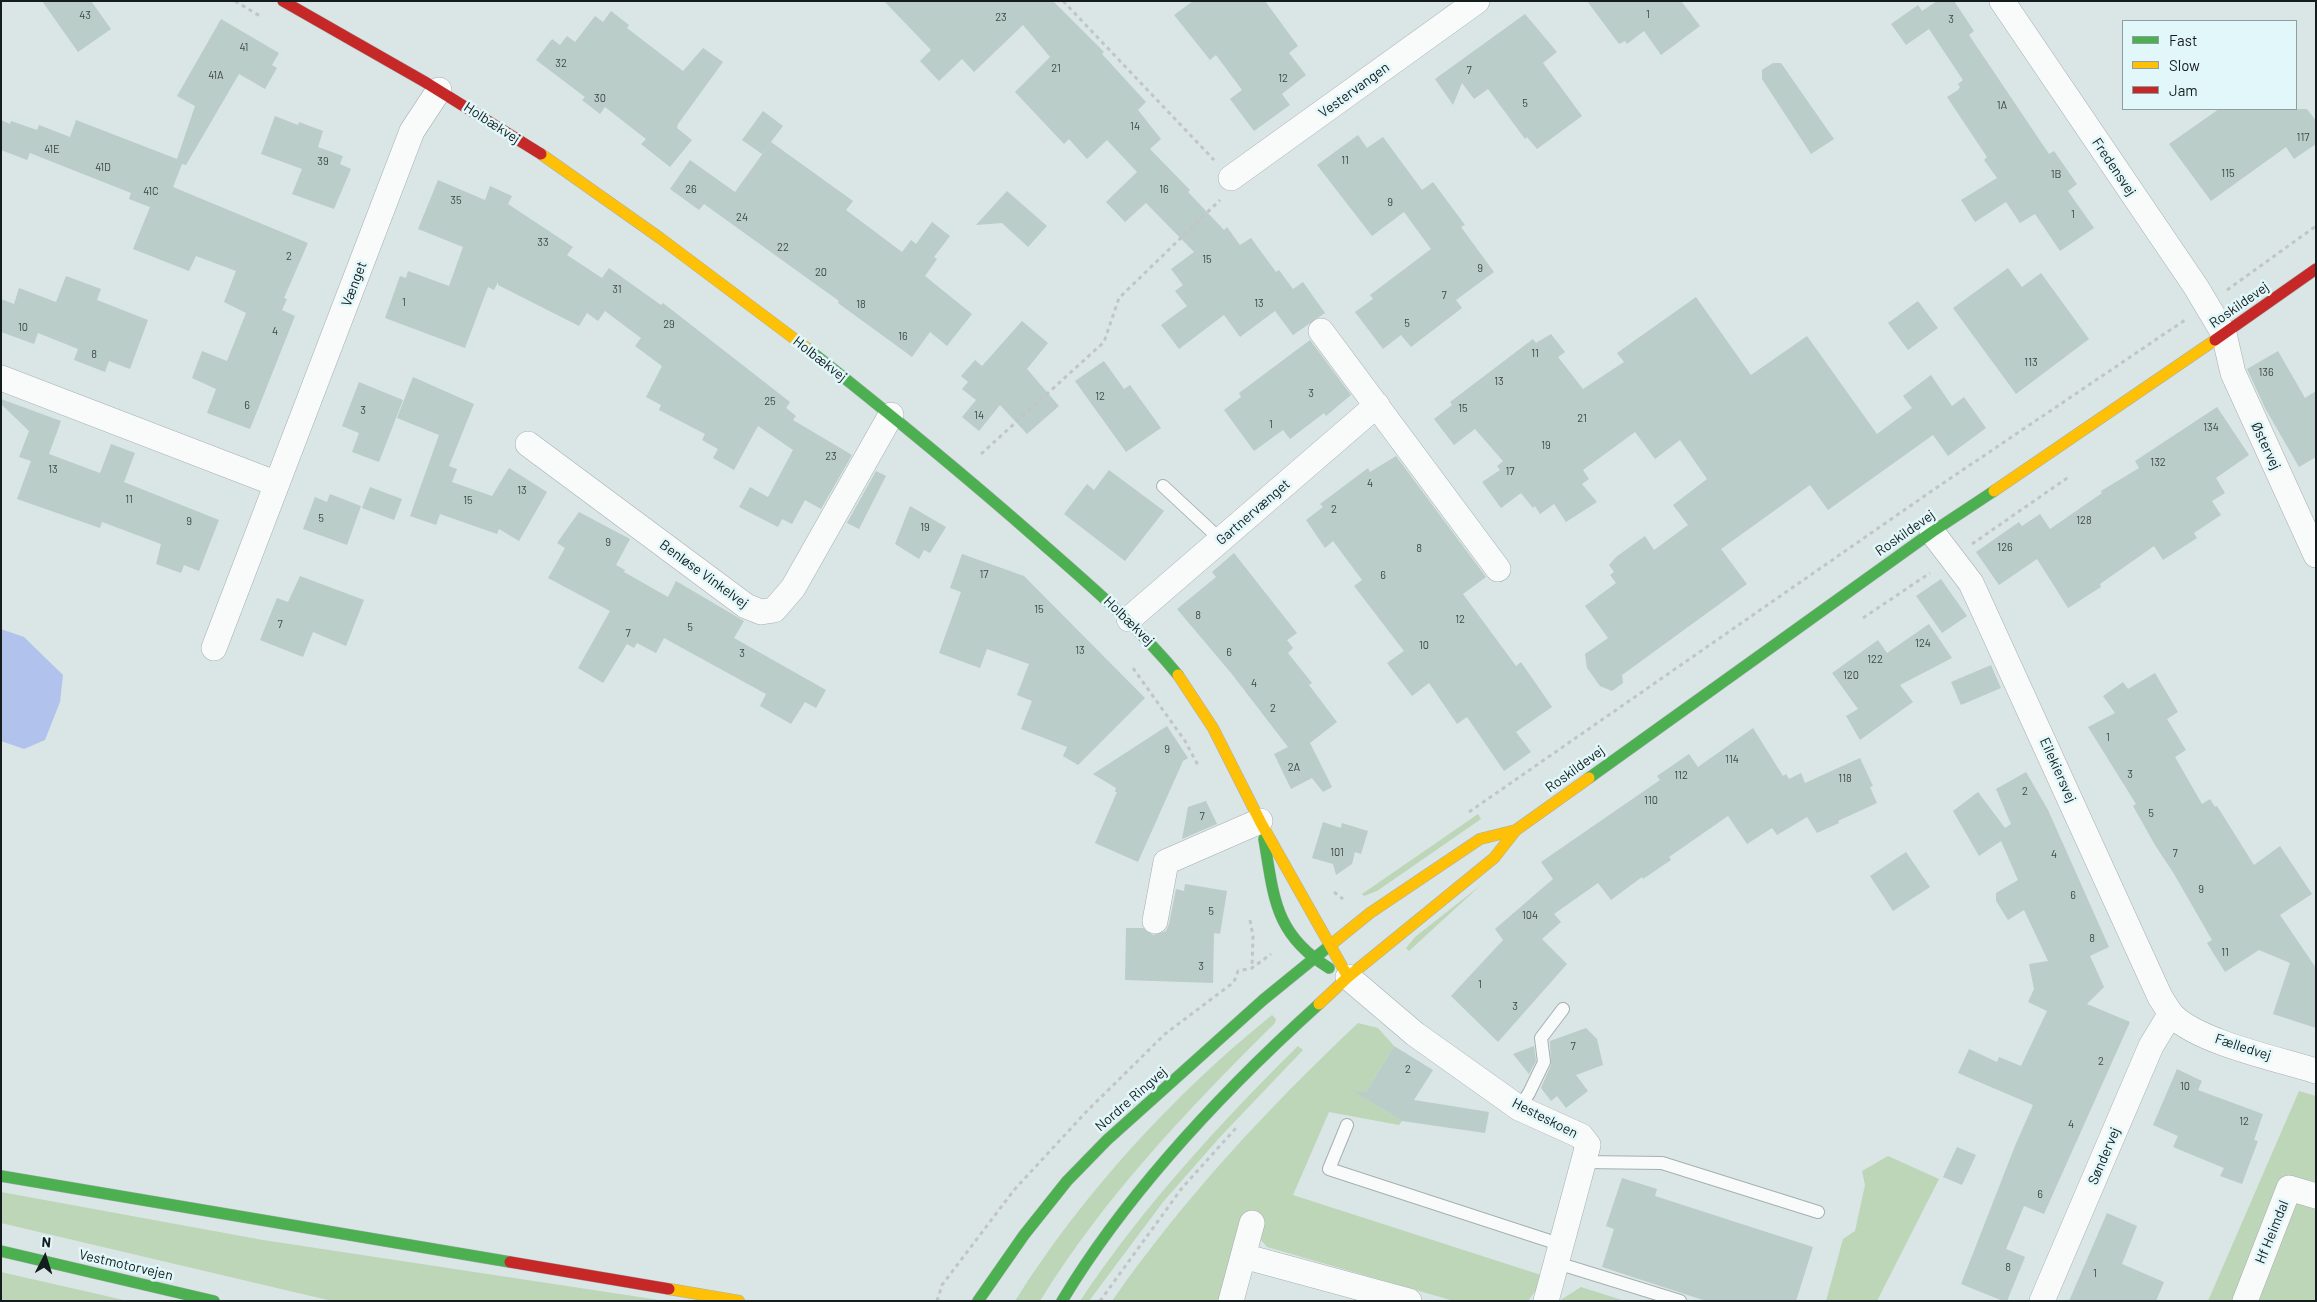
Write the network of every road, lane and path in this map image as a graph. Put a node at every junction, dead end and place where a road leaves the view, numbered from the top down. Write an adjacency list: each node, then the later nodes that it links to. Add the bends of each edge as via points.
1 (235, 1): 6 (path)
2 (283, 1): 7 (main road, Holbækvej)
3 (1063, 1): 8 (path)
4 (1477, 1): 8 (street, Vestervangen)
5 (2002, 1): 11 (street, Fredensvej)
6 (268, 21)
7 (439, 90): 16 (main road, Holbækvej, via 560,167 726,285); 19 (street, Vænget, via 412,131)
8 (1231, 178): 18 (path, via 1219,202 1119,298 1104,342)
9 (2316, 226): 11 (path)
10 (2316, 270): 13 (main road, Roskildevej)
11 (2207, 304): 13 (street, Fredensvej); 31 (path)
12 (1322, 331): 15 (street)
13 (2224, 334): 21 (main road, Roskildevej); 23 (street, Østervej, via 2233,373)
14 (1, 378): 19 (street)
15 (1376, 405): 22 (street, Gartnervænget); 25 (street)
16 (891, 415): 17 (street, Benløse Vinkelvej, via 793,588 774,610 761,612 746,606); 18 (main road, Holbækvej)
17 (528, 444)
18 (961, 473): 26 (main road, Holbækvej)
19 (277, 484): 28 (street, Vænget)
20 (1163, 486): 22 (lane)
21 (1932, 532): 24 (street, Eilekiersvej); 33 (main road, Roskildevej)
22 (1221, 540): 26 (street, Gartnervænget)
23 (2316, 555)
24 (1952, 558): 27 (path); 44 (street, Eilekiersvej, via 1971,583 2160,997)
25 (1498, 569)
26 (1129, 619): 32 (main road, Holbækvej, via 1169,664 1202,710)
27 (1856, 623)
28 (214, 648)
29 (1130, 664): 30 (path, via 1185,741)
30 (1203, 773)
31 (1464, 815)
32 (1260, 821): 36 (main road, Holbækvej); 37 (street, via 1166,862); 38 (main road, Holbækvej, via 1279,916)
33 (1516, 830): 39 (main road, Roskildevej, via 1480,839); 42 (main road, Roskildevej, via 1494,858)
34 (1349, 895): 36 (path)
35 (1250, 917): 41 (path)
36 (1317, 918): 39 (main road, Holbækvej)
37 (1155, 921)
38 (1292, 938): 40 (main road, Holbækvej); 41 (path)
39 (1331, 943): 40 (main road, Nordre Ringvej); 42 (main road, Holbækvej)
40 (1312, 959): 42 (main road, Holbækvej); 60 (main road, Nordre Ringvej, via 1107,1140 1030,1228)
41 (1252, 968): 59 (path, via 1238,971 1234,982 1165,1034 1087,1111 1014,1190 942,1285)
42 (1348, 977): 46 (street, Hesteskoen, via 1415,1034); 61 (main road, via 1289,1031 1160,1166 1083,1266)
43 (1563, 1009): 46 (lane, via 1541,1038 1544,1062)
44 (2173, 1016): 45 (street, Fælledvej, via 2194,1030 2220,1040); 67 (street, Søndervej, via 2151,1046)
45 (2316, 1071)
46 (1519, 1108): 49 (street, Hesteskoen, via 1581,1136 1588,1145)
47 (1348, 1125): 55 (lane, via 1329,1169)
48 (1237, 1127): 62 (path, via 1182,1188)
49 (1584, 1162): 52 (lane, via 1662,1163); 55 (street, Hesteskoen)
50 (1, 1176): 58 (main road)
51 (2316, 1196): 68 (street, Hf Heimdal, via 2289,1188)
52 (1818, 1212)
53 (1252, 1223): 56 (street)
54 (1, 1251): 57 (main road, Vestmotorvejen)
55 (1559, 1254): 65 (street, Hesteskoen); 66 (lane)
56 (1243, 1256): 63 (street); 64 (street)
57 (214, 1301)
58 (739, 1301)
59 (937, 1301)
60 (978, 1301)
61 (1062, 1301)
62 (1100, 1301)
63 (1231, 1301)
64 (1409, 1301)
65 (1546, 1301)
66 (1680, 1301)
67 (2042, 1301)
68 (2245, 1301)

